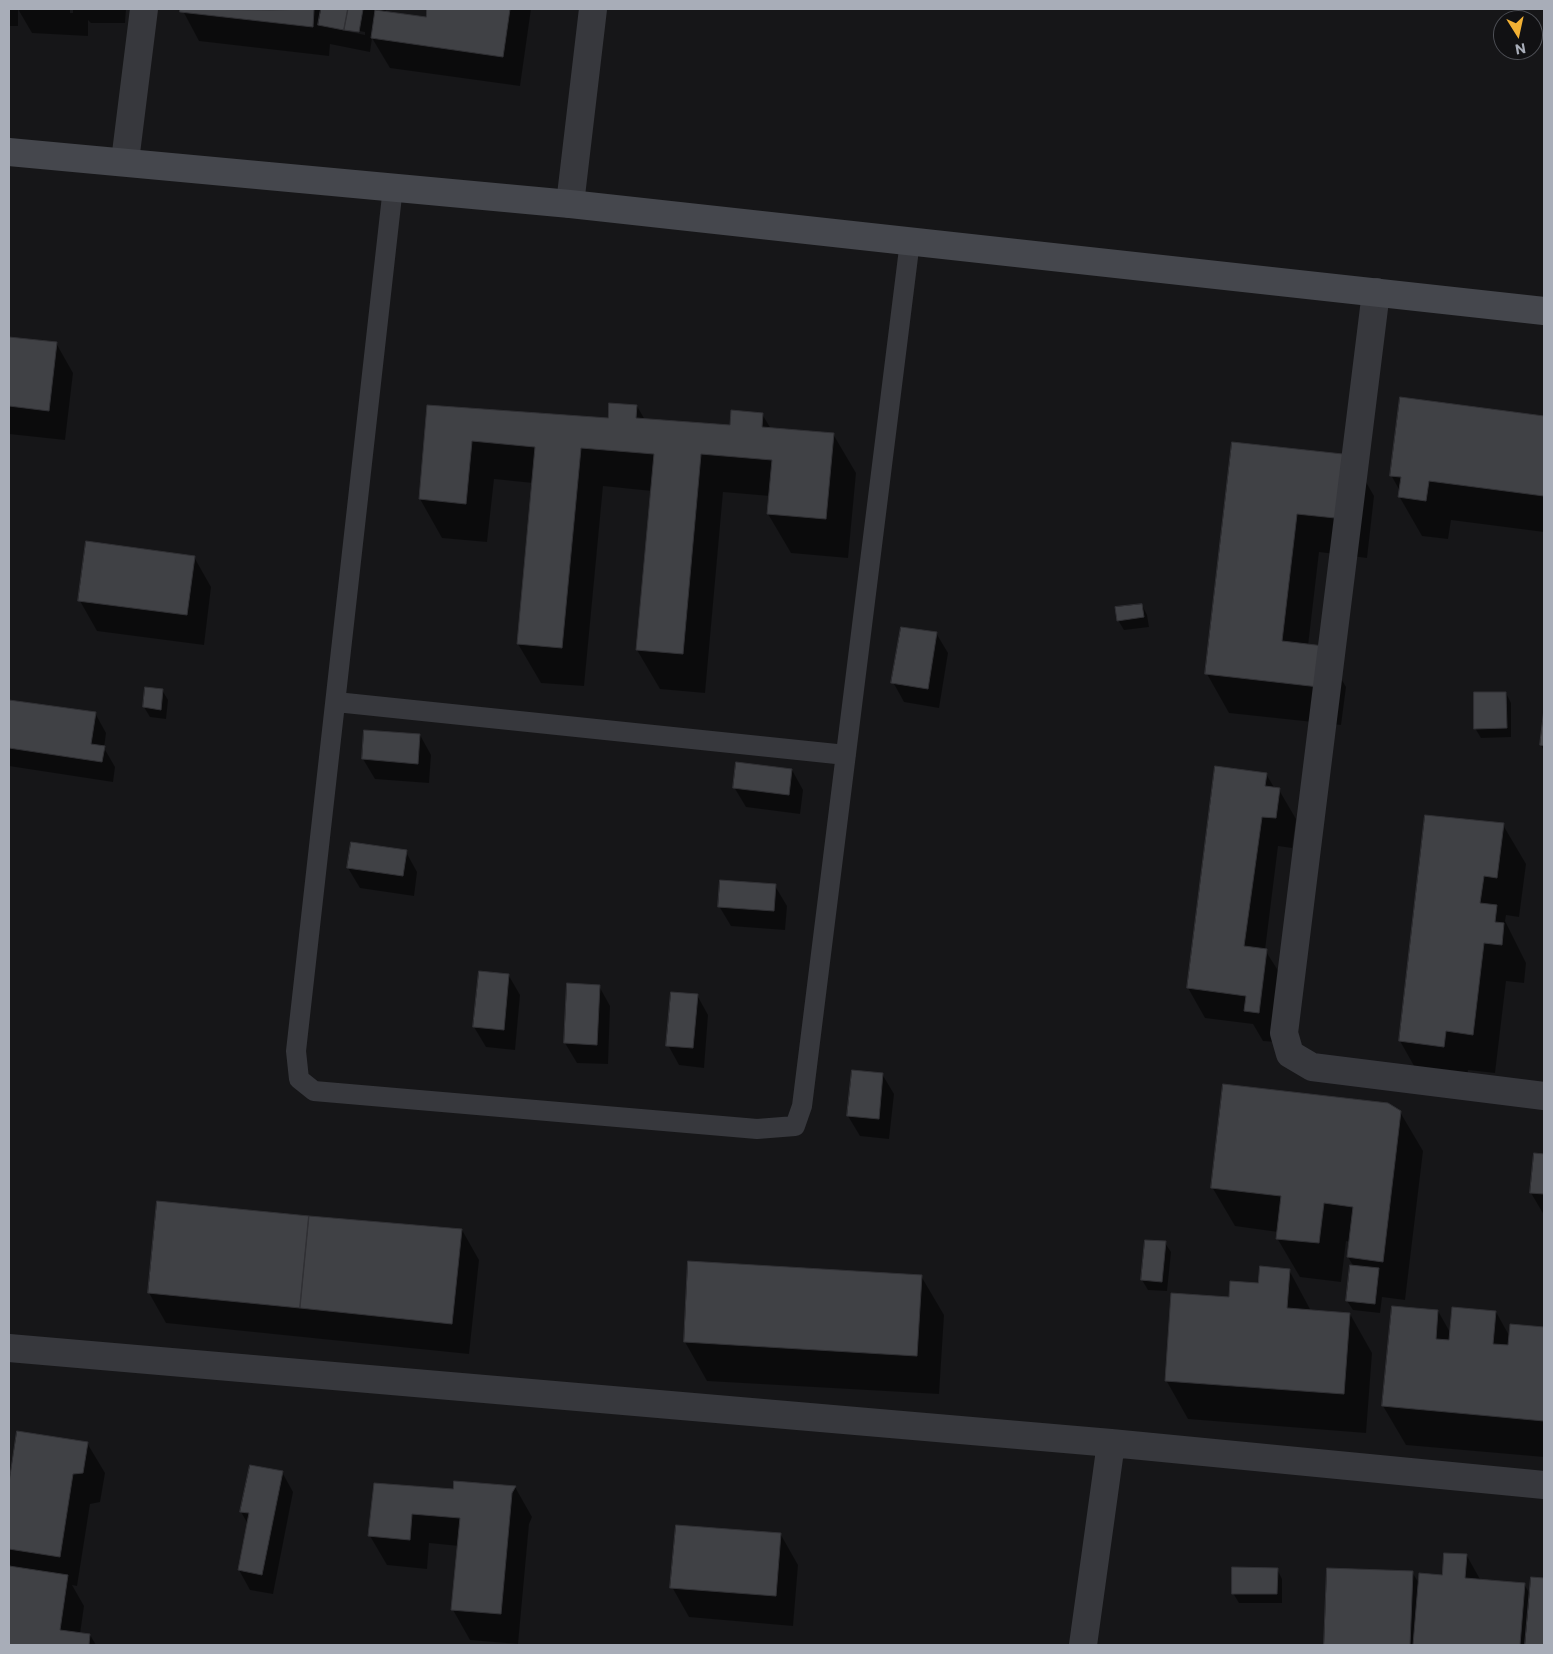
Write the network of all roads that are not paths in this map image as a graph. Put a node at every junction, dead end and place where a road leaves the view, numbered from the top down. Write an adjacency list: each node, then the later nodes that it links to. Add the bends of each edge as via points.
1 (144, 9): 4 (street)
2 (594, 9): 6 (street)
3 (9, 152): 4 (street)
4 (125, 161): 5 (street)
5 (393, 187): 6 (street); 10 (lane)
6 (570, 204): 7 (street)
7 (910, 241): 8 (street); 11 (lane)
8 (1376, 292): 9 (street); 12 (street, via 1284,1033 1290,1054 1312,1067)
9 (1544, 311)
10 (336, 702): 11 (lane); 11 (lane, via 296,1051 299,1079 314,1091 757,1129 795,1126 802,1106)
11 (846, 755)
12 (1544, 1096)
13 (9, 1348): 14 (street)
14 (1111, 1443): 15 (street); 16 (street)
15 (1544, 1485)
16 (1083, 1645)

